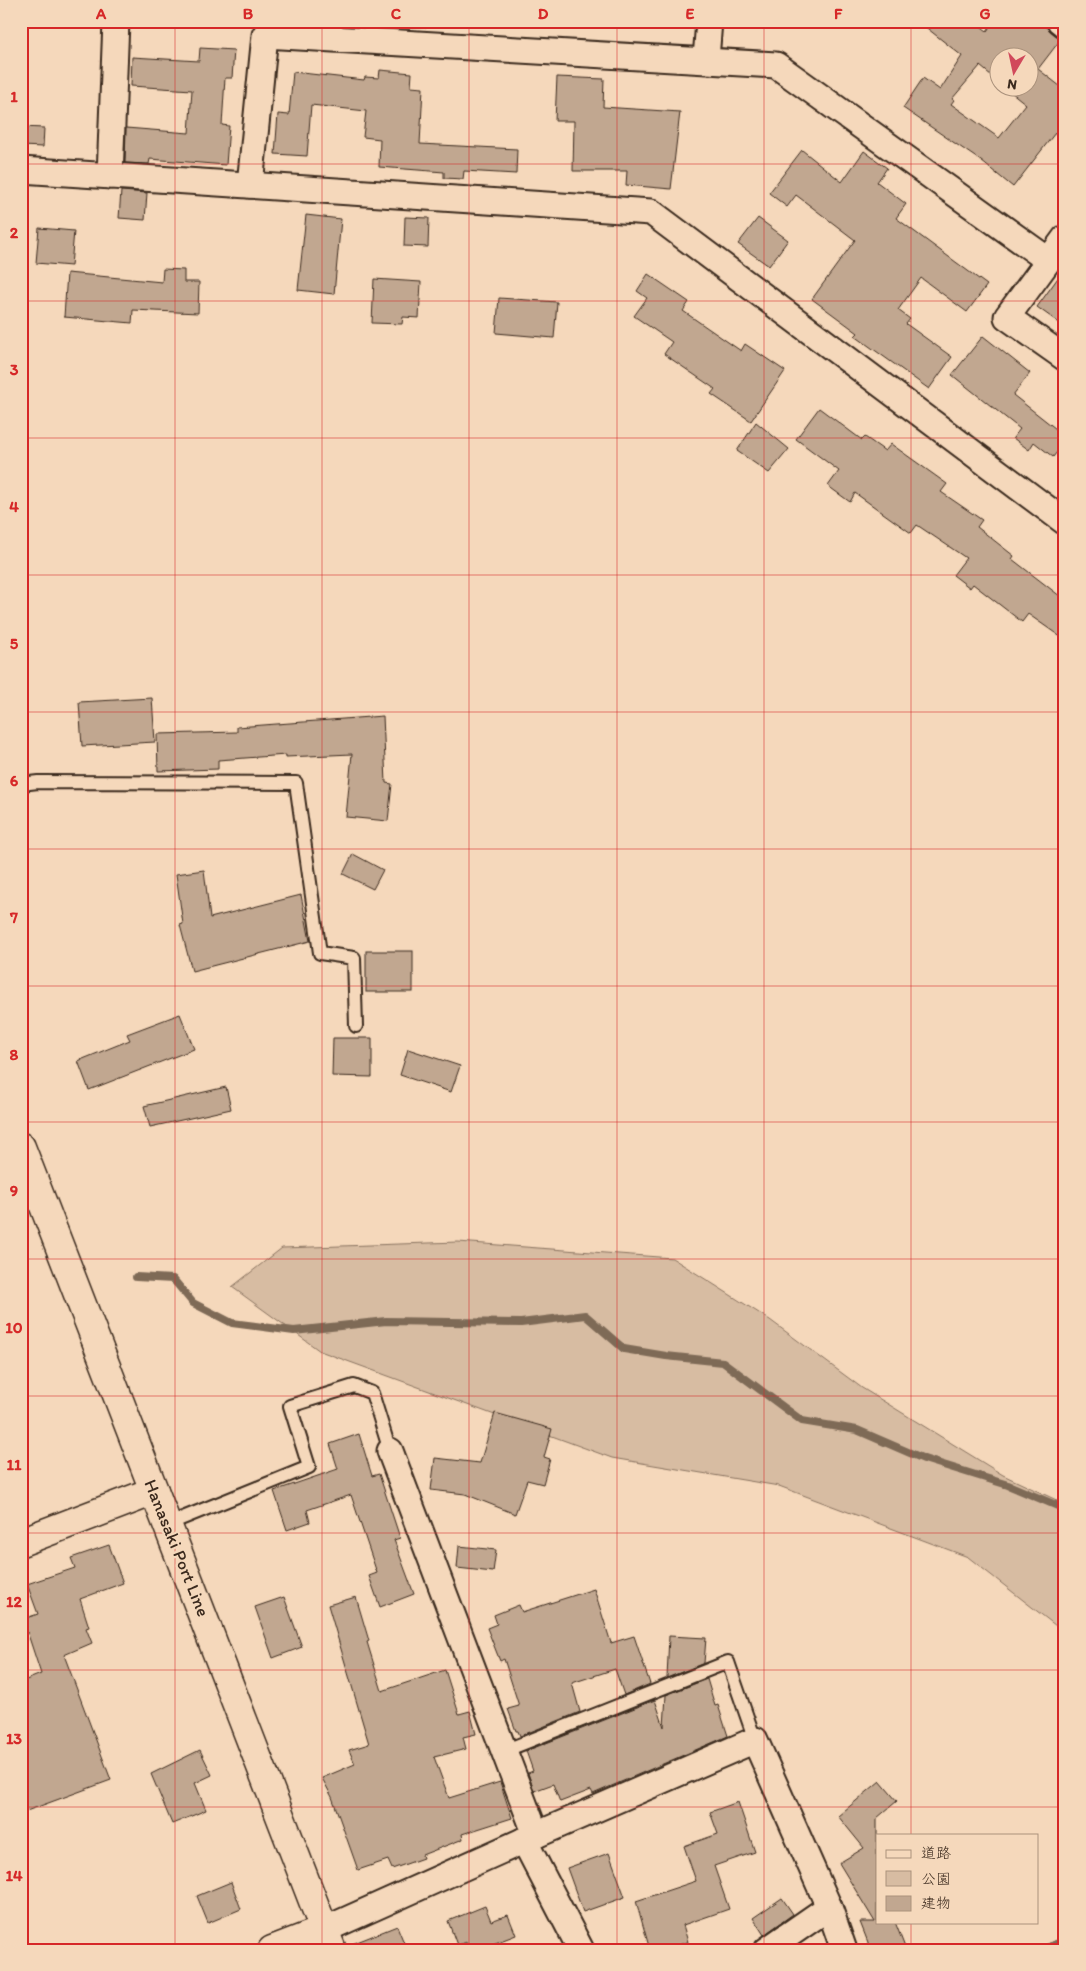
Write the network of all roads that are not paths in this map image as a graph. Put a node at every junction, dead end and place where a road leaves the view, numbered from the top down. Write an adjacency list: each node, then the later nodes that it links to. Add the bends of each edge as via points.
1 (116, 21): 7 (street)
2 (709, 21): 5 (street)
3 (1060, 21): 4 (street)
4 (1065, 25)
5 (706, 60): 8 (street, via 265,35); 10 (street, via 776,66)
6 (21, 170): 7 (street)
7 (110, 176): 8 (street)
8 (250, 185): 12 (street, via 651,212)
9 (1065, 238): 10 (street)
10 (1048, 260): 11 (street, via 1007,317)
11 (1065, 358)
12 (1065, 522)
13 (21, 784): 14 (lane, via 296,784 320,952 354,958)
14 (356, 1026)
15 (21, 1147): 17 (main road, Hanasaki Port Line)
16 (390, 1451): 18 (lane, via 372,1393 354,1386 290,1406 309,1467); 21 (street)
17 (154, 1491): 18 (main road, Hanasaki Port Line); 19 (main road)
18 (168, 1524): 24 (main road, Hanasaki Port Line)
19 (21, 1542)
20 (755, 1740): 21 (lane, via 728,1662); 22 (street); 23 (street)
21 (504, 1751): 22 (street)
22 (530, 1837): 24 (street); 26 (street)
23 (829, 1907): 27 (street); 28 (street)
24 (328, 1940): 25 (main road)
25 (272, 1950)
26 (580, 1950)
27 (767, 1950)
28 (844, 1950)

